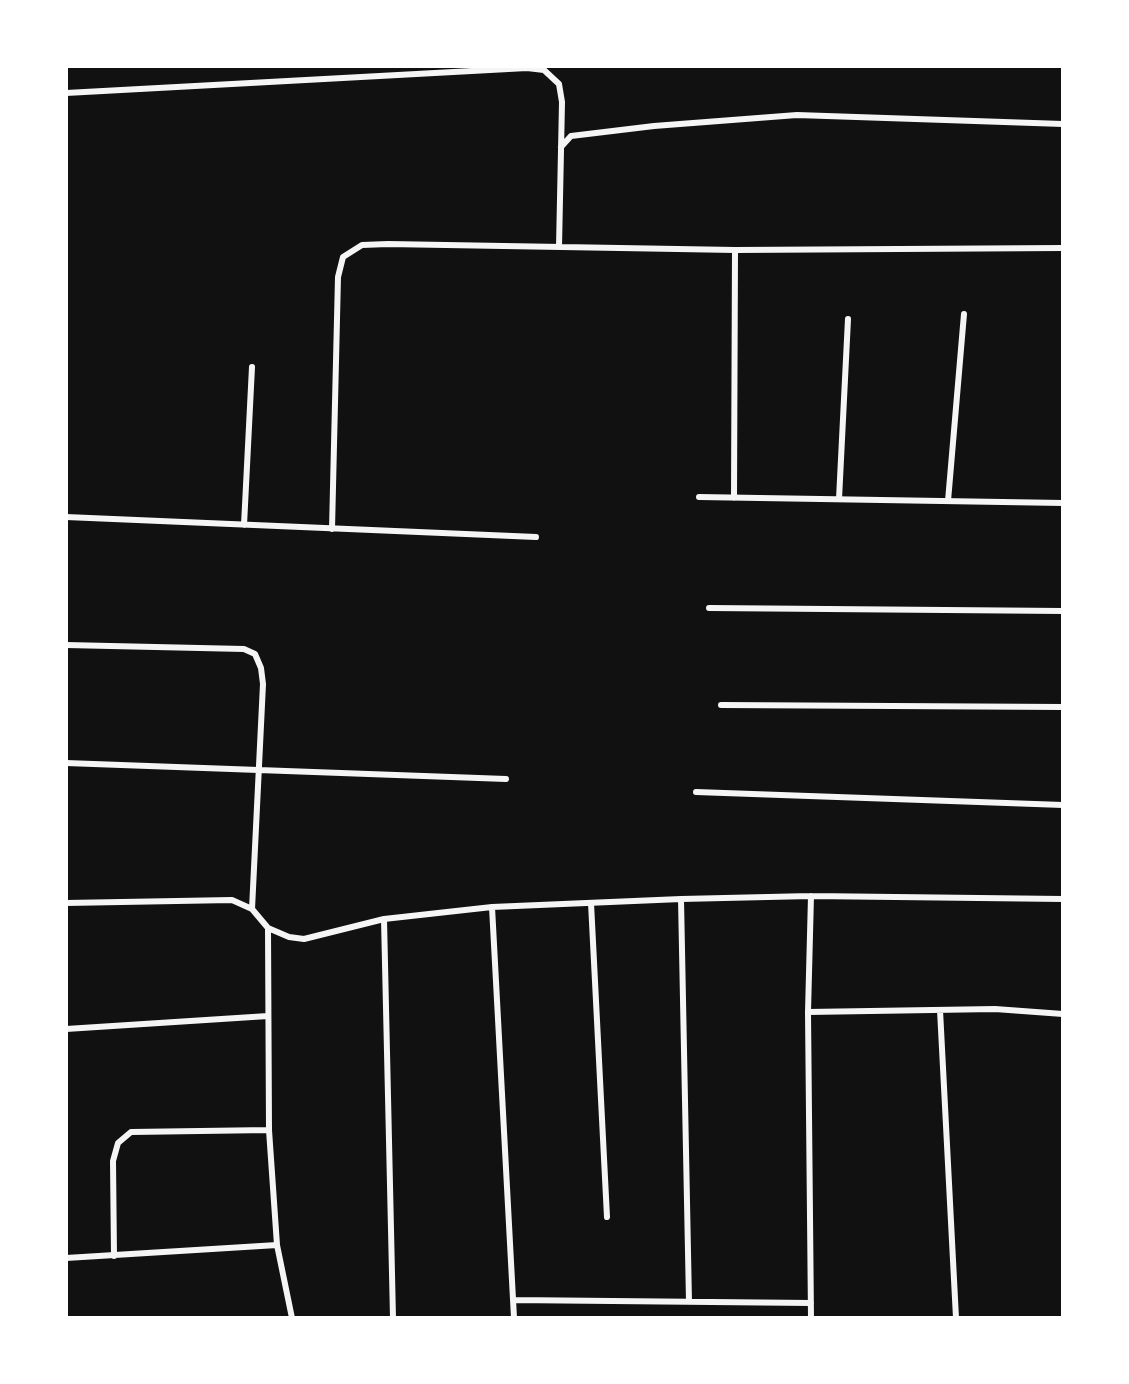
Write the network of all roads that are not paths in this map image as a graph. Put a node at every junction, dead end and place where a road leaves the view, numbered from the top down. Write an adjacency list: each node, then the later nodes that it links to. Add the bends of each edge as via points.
1 (66, 93): 3 (street, via 527,68 544,70 559,84)
2 (1063, 124): 3 (street, via 797,115 571,135)
3 (561, 147): 4 (street)
4 (559, 247): 6 (street); 17 (street, via 362,245 343,257 338,277)
5 (1063, 248): 6 (street)
6 (735, 250): 11 (street)
7 (964, 314): 13 (street)
8 (848, 319): 12 (street)
9 (252, 367): 16 (street)
10 (699, 497): 11 (street)
11 (734, 498): 12 (street)
12 (839, 499): 13 (street)
13 (948, 501): 14 (street)
14 (1063, 503)
15 (66, 517): 16 (street)
16 (244, 525): 17 (street)
17 (332, 528): 18 (street)
18 (536, 537)
19 (709, 608): 20 (street)
20 (1063, 611)
21 (66, 645): 25 (street, via 244,649 255,654 263,684)
22 (721, 705): 23 (street)
23 (1063, 707)
24 (66, 763): 25 (street)
25 (258, 769): 26 (street); 35 (street)
26 (506, 779)
27 (696, 792): 28 (street)
28 (1063, 805)
29 (811, 896): 30 (street); 31 (street); 39 (street)
30 (681, 899): 33 (street); 49 (street)
31 (1063, 899)
32 (66, 903): 35 (street, via 232,900)
33 (591, 903): 34 (street); 44 (street)
34 (492, 907): 36 (street); 48 (street)
35 (252, 909): 37 (street)
36 (384, 919): 37 (street, via 304,939); 52 (street)
37 (268, 928): 41 (street)
38 (940, 1010): 39 (street); 40 (street); 55 (street)
39 (808, 1012): 50 (street)
40 (1063, 1014)
41 (268, 1016): 42 (street); 43 (street)
42 (66, 1029)
43 (269, 1130): 45 (street); 46 (street, via 131,1132 118,1143 113,1161)
44 (607, 1217)
45 (277, 1245): 46 (street); 51 (street)
46 (114, 1256): 47 (street)
47 (66, 1258)
48 (513, 1300): 49 (street); 53 (street)
49 (689, 1302): 50 (street)
50 (811, 1303): 54 (street)
51 (292, 1318)
52 (393, 1318)
53 (514, 1318)
54 (811, 1318)
55 (956, 1318)

